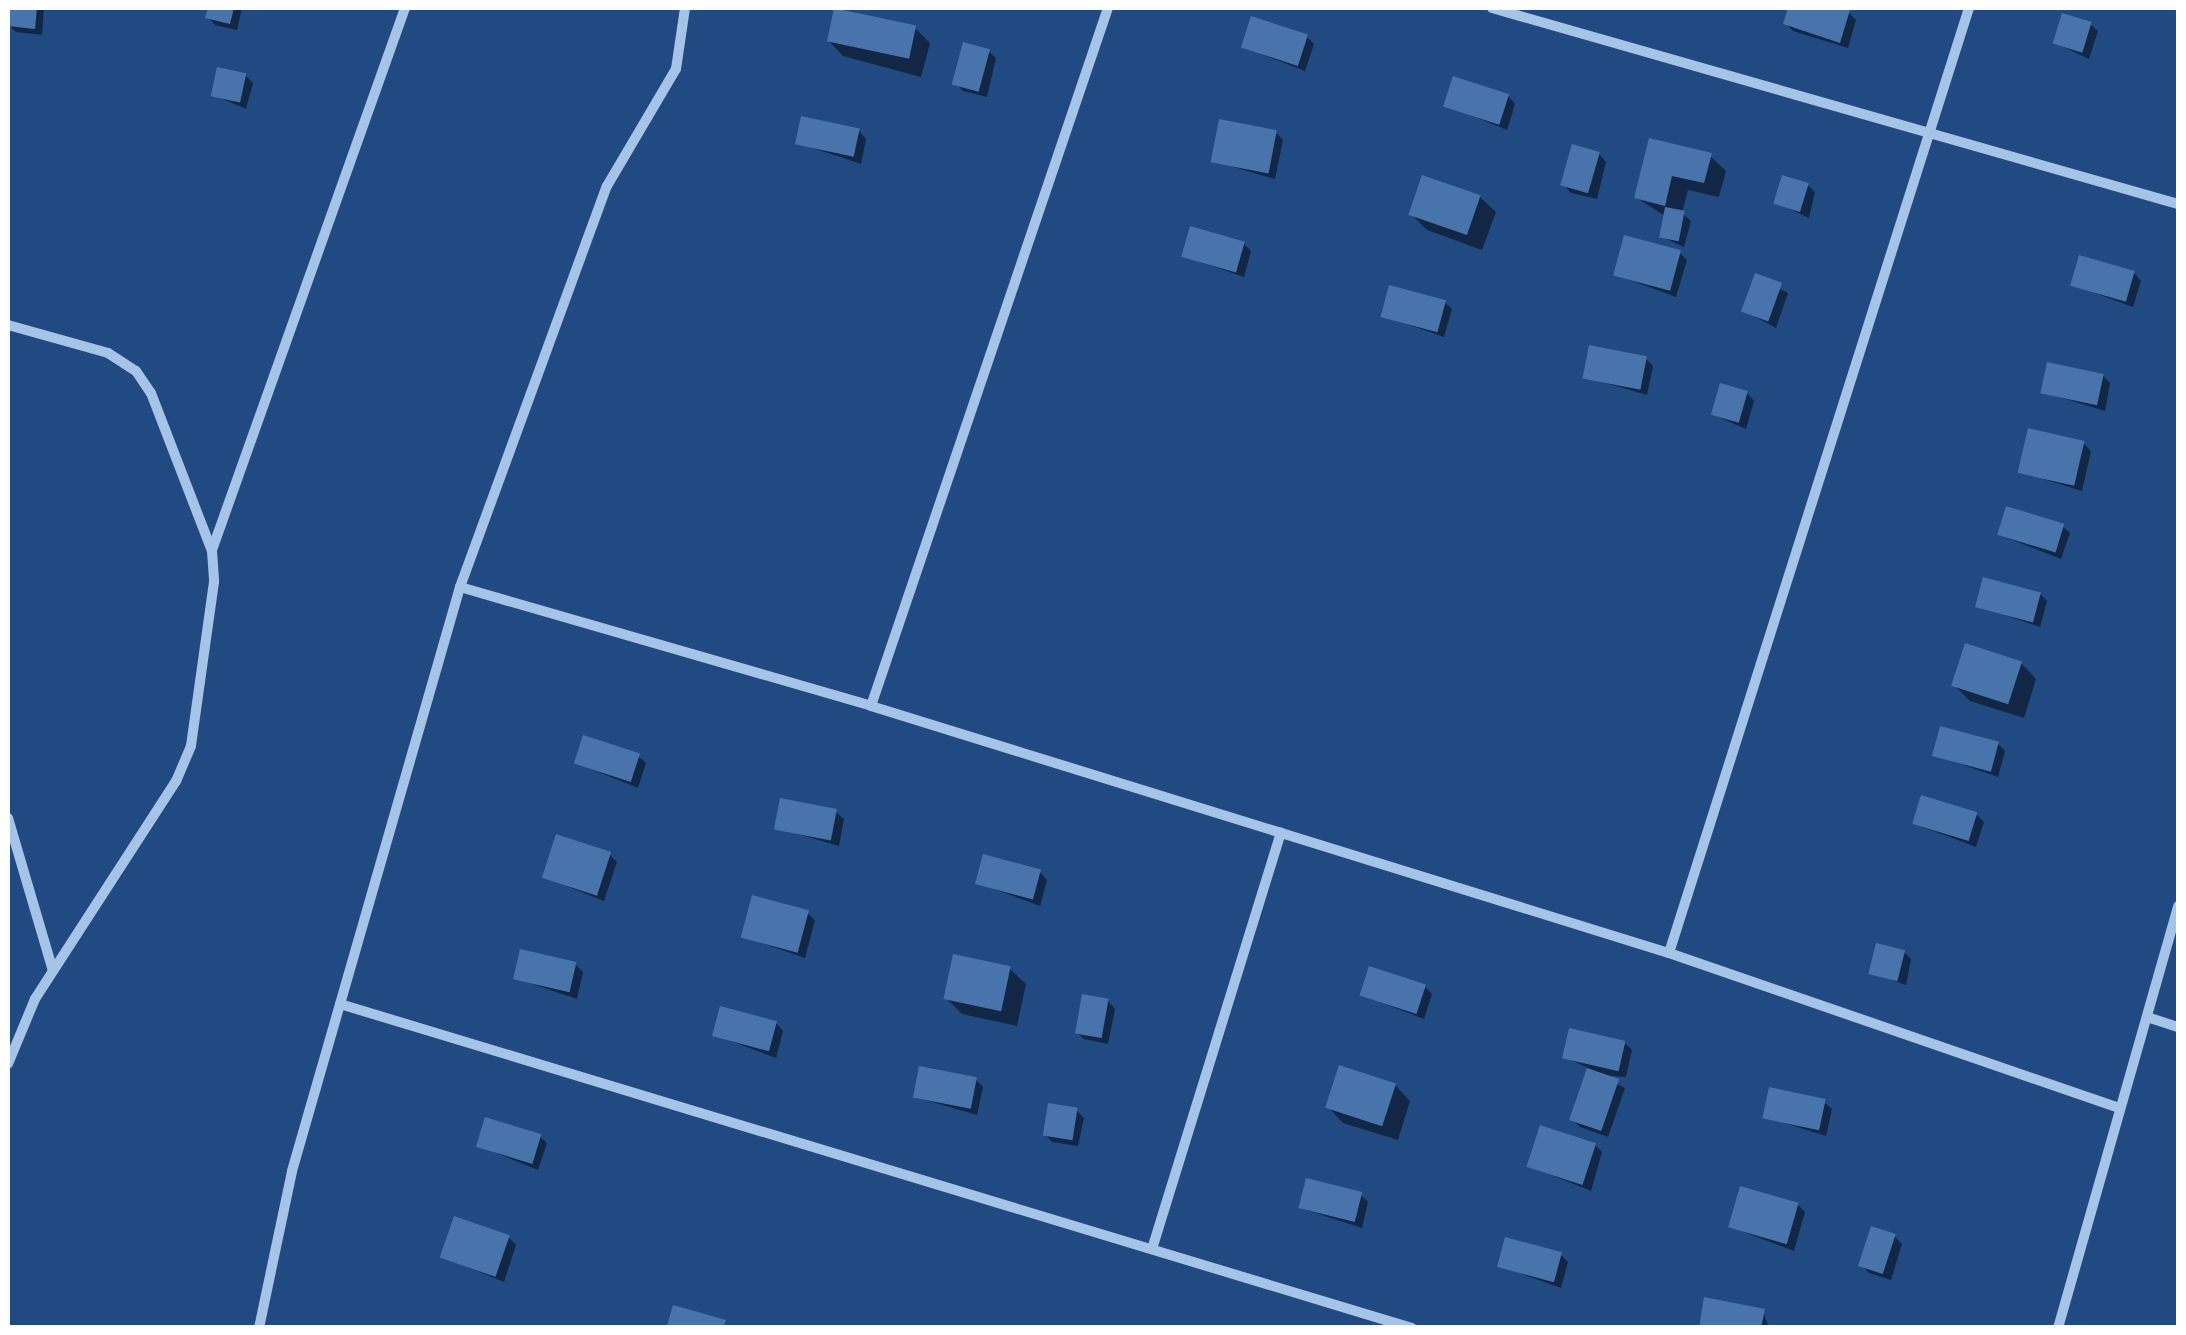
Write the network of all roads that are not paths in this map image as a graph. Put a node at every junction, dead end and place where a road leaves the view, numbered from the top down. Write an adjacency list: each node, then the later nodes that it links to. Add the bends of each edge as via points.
1 (405, 8): 9 (street)
2 (685, 8): 10 (street, via 676,69 608,186)
3 (1108, 8): 11 (street)
4 (1492, 8): 6 (street)
5 (1969, 8): 6 (street)
6 (1930, 133): 7 (street); 15 (street)
7 (2178, 204)
8 (8, 325): 9 (street, via 108,354 136,371 151,393)
9 (212, 551): 16 (street, via 214,582 191,746 176,782)
10 (460, 587): 11 (street); 17 (street)
11 (871, 706): 13 (street)
12 (8, 818): 16 (street)
13 (1281, 833): 15 (street); 22 (street)
14 (2178, 906): 18 (street)
15 (1669, 953): 21 (street)
16 (52, 971): 20 (street)
17 (340, 1004): 22 (street); 23 (street, via 292,1171)
18 (2147, 1018): 19 (street); 21 (street)
19 (2178, 1027)
20 (8, 1064)
21 (2120, 1108): 25 (street)
22 (1152, 1249): 24 (street)
23 (259, 1328)
24 (1412, 1328)
25 (2058, 1328)

